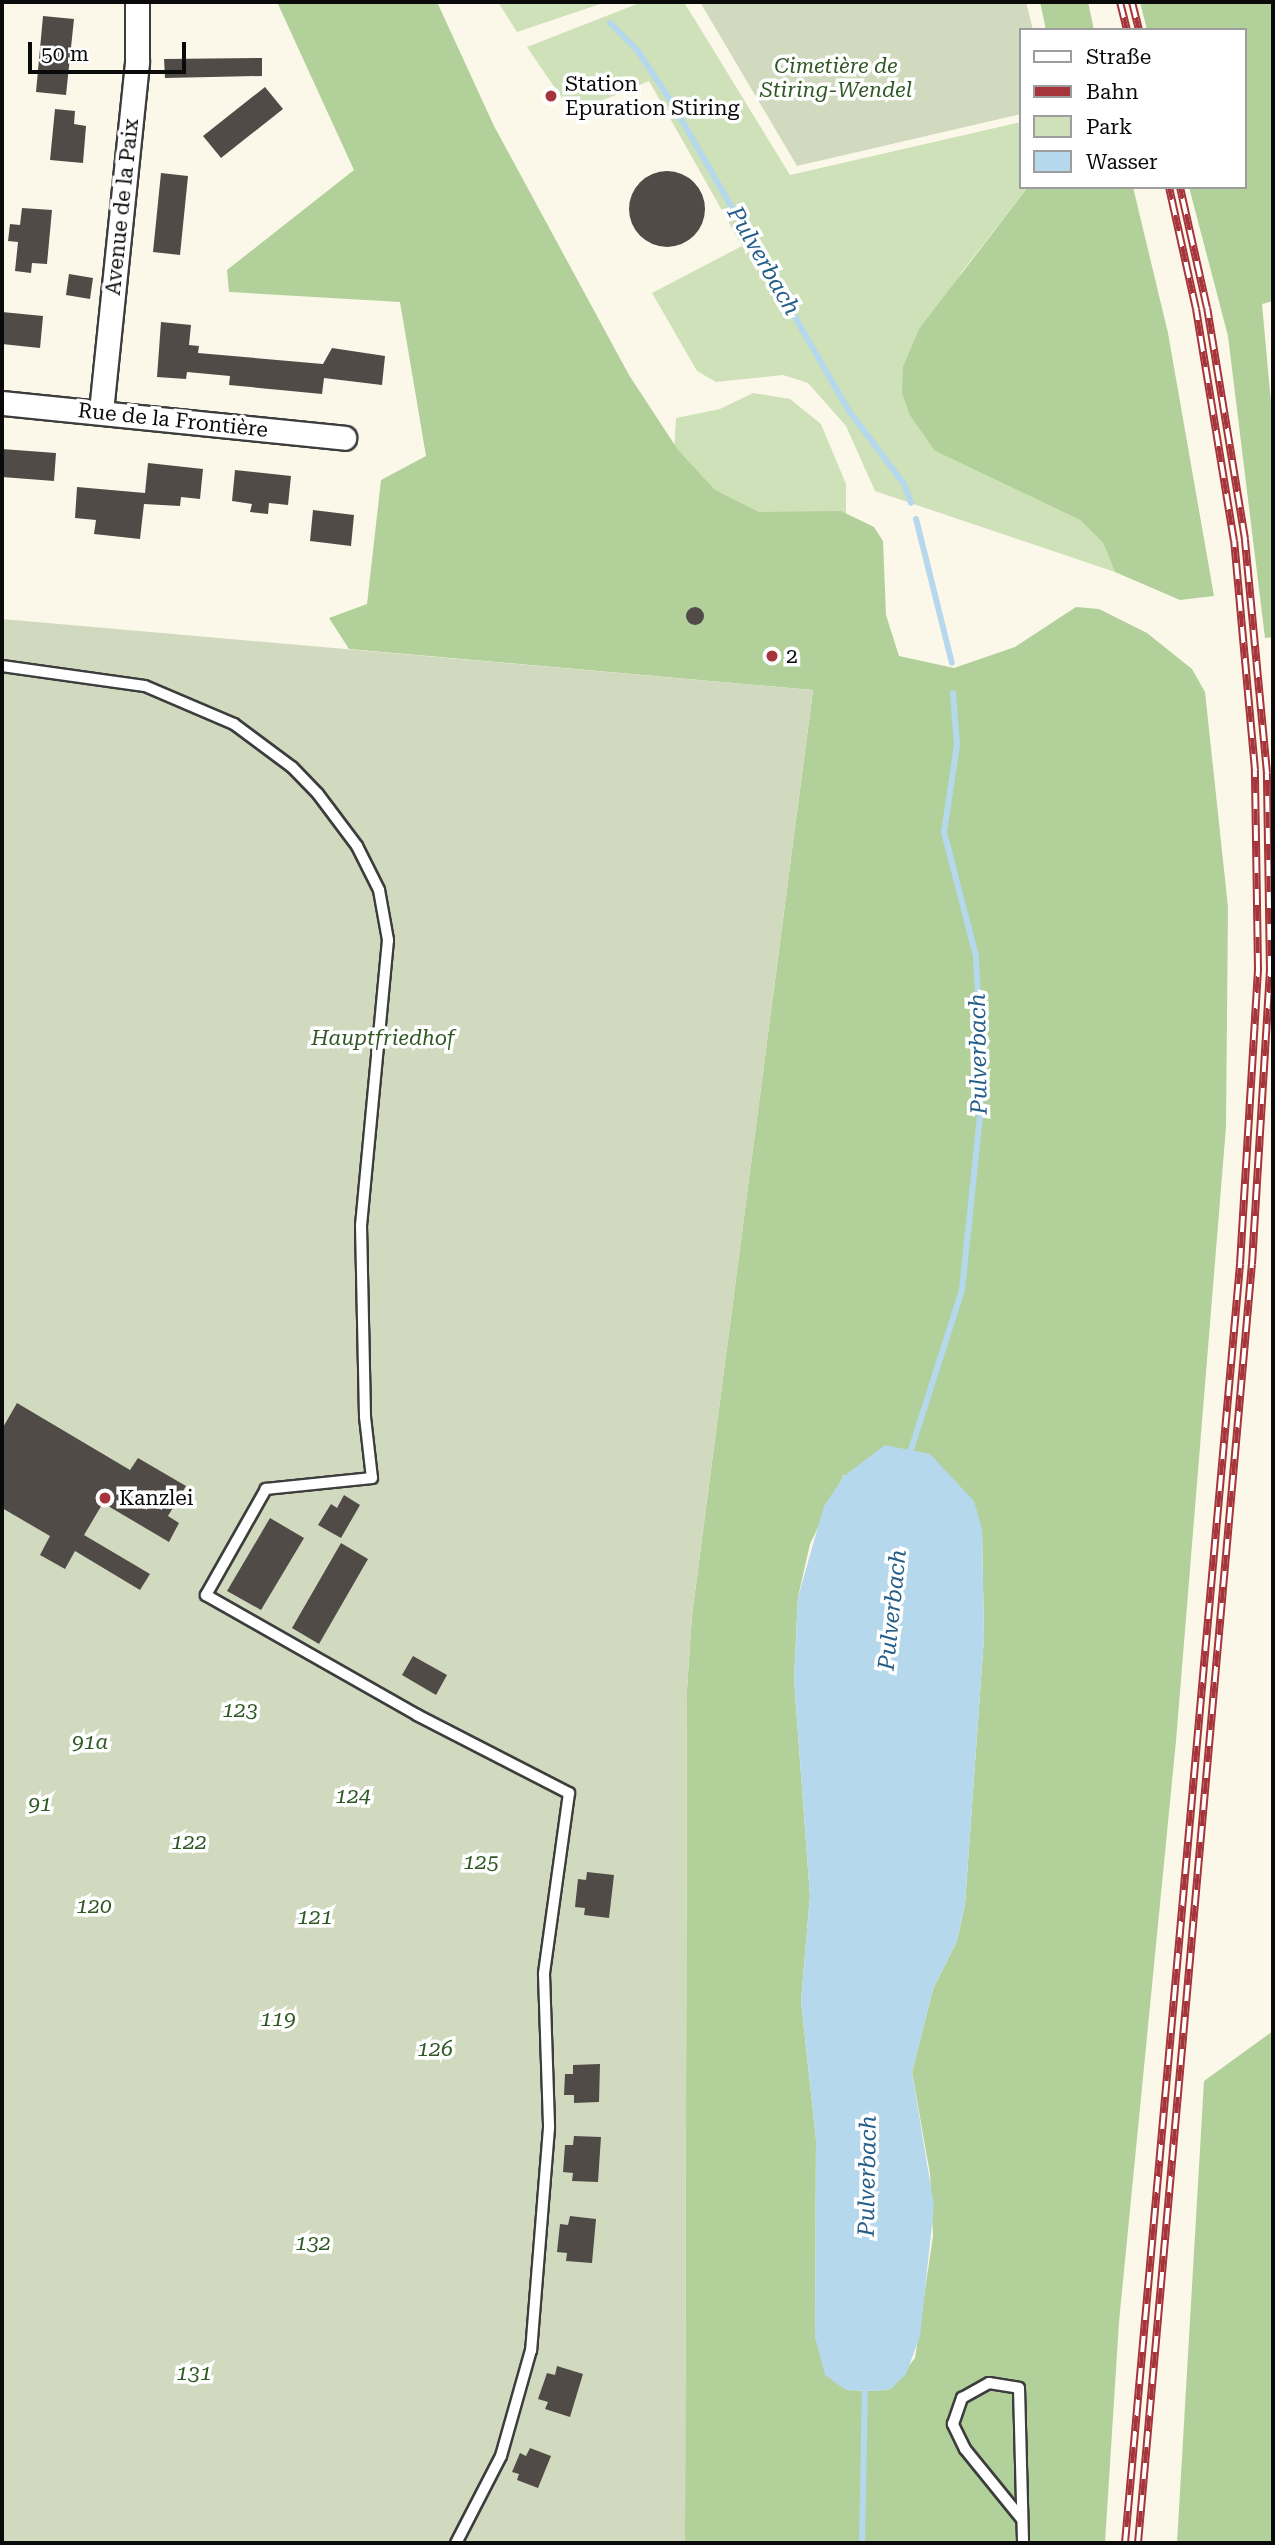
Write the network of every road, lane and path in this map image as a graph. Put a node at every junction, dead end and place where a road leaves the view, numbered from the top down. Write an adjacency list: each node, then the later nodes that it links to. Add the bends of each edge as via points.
1 (137, 2): 3 (street, Avenue de la Paix, via 137,61)
2 (2, 403): 3 (street, Rue de la Frontière)
3 (101, 411): 4 (street, Rue de la Frontière)
4 (344, 438)
5 (2, 666): 7 (lane, via 145,686 234,724 292,767 317,794 362,855 379,890 388,940 360,1225 372,1478 266,1489 206,1595 417,1715 569,1793 544,1974 549,2128 531,2350 501,2456)
6 (1021, 2518): 6 (lane, via 1019,2388 989,2383 962,2398 953,2424 965,2449); 8 (lane)
7 (456, 2543)
8 (1023, 2543)

